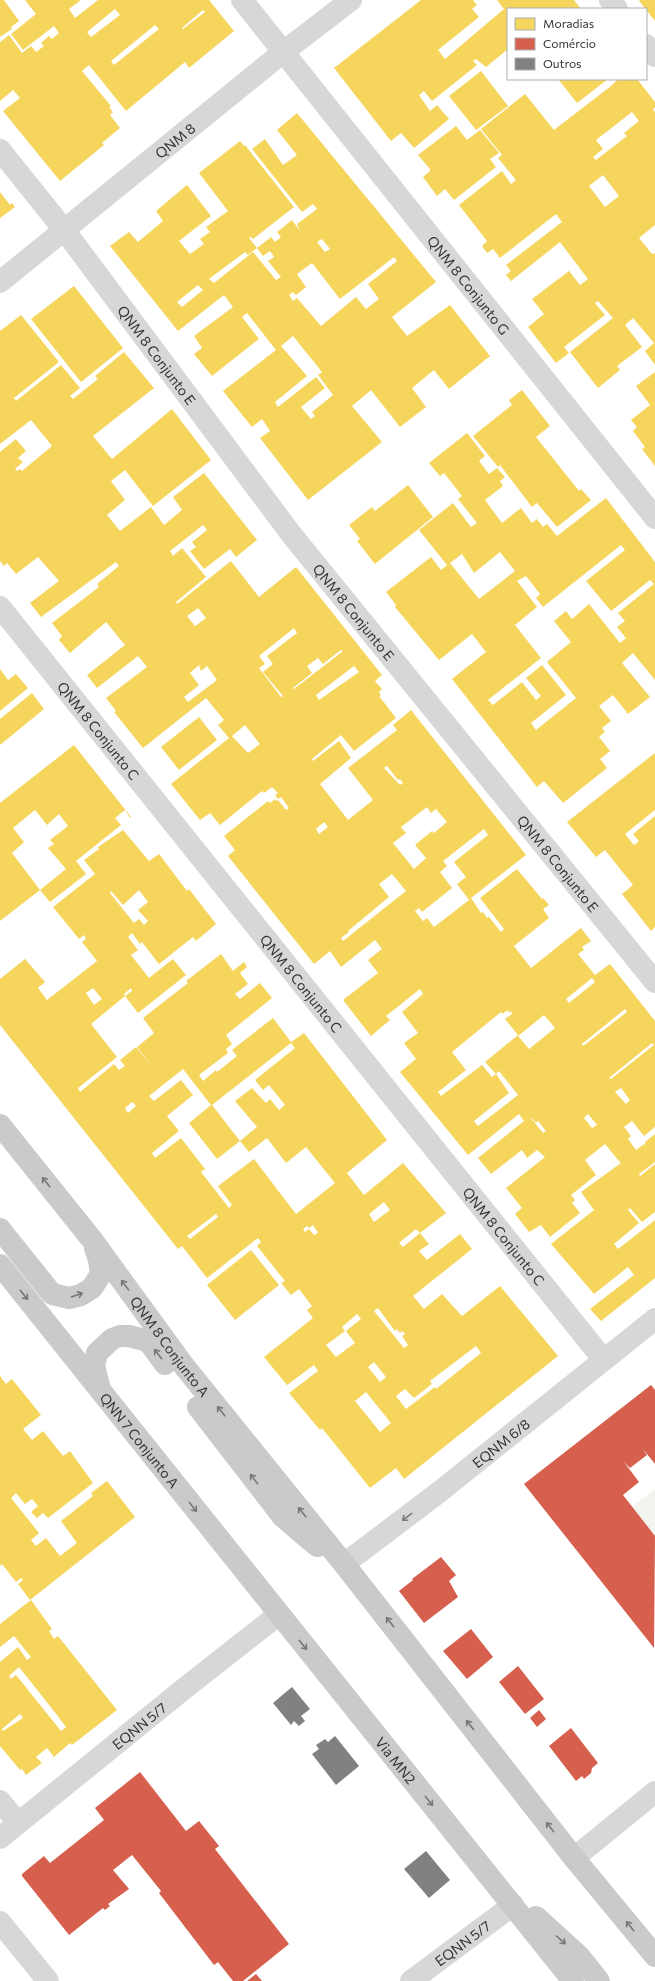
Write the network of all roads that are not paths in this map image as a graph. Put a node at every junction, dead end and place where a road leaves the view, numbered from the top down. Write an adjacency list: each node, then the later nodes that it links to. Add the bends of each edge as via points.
1 (242, 0): 6 (street, QNM 8 Conjunto G)
2 (351, 0): 6 (street, QNM 8)
3 (610, 0): 4 (street)
4 (616, 8)
5 (647, 46): 7 (street)
6 (282, 53): 9 (street, QNM 8); 11 (street, QNM 8 Conjunto G)
7 (655, 56)
8 (0, 150): 9 (street, QNM 8 Conjunto E)
9 (65, 231): 10 (street, QNM 8); 13 (street, QNM 8 Conjunto E, via 291,534)
10 (0, 282)
11 (655, 518)
12 (0, 607): 19 (street, QNM 8 Conjunto C)
13 (655, 982)
14 (0, 1125): 16 (main road, QNM 8 Conjunto A, one-way to 14)
15 (0, 1230): 16 (main road, one-way to 16, via 52,1294 69,1298 81,1295 92,1288 100,1274)
16 (93, 1241): 21 (main road, QNM 8 Conjunto A, one-way to 16, via 184,1366)
17 (0, 1265): 20 (main road, QNN 7 Conjunto A, one-way to 20)
18 (655, 1319): 19 (street, EQNM 6/8)
19 (603, 1359): 21 (street, EQNM 6/8, one-way to 21, via 438,1493)
20 (100, 1390): 22 (main road, one-way to 20, via 283,1517 148,1341 120,1336 103,1345 97,1353 94,1366); 23 (main road, QNN 7 Conjunto A, one-way to 23)
21 (344, 1564): 22 (main road)
22 (361, 1585): 28 (main road, one-way to 22)
23 (278, 1615): 26 (street, EQNN 5/7); 29 (main road, Via MN2, one-way to 29)
24 (655, 1792): 28 (street)
25 (0, 1800): 26 (street)
26 (18, 1823): 27 (street, EQNN 5/7)
27 (0, 1838)
28 (574, 1858): 32 (main road, one-way to 28)
29 (490, 1877): 30 (main road, Via MN2); 36 (main road, one-way to 36, via 580,1957)
30 (513, 1905): 33 (street, EQNN 5/7); 35 (main road, Via MN2)
31 (0, 1922): 34 (street)
32 (655, 1956)
33 (415, 1978)
34 (48, 1981)
35 (573, 1981)
36 (599, 1981)

